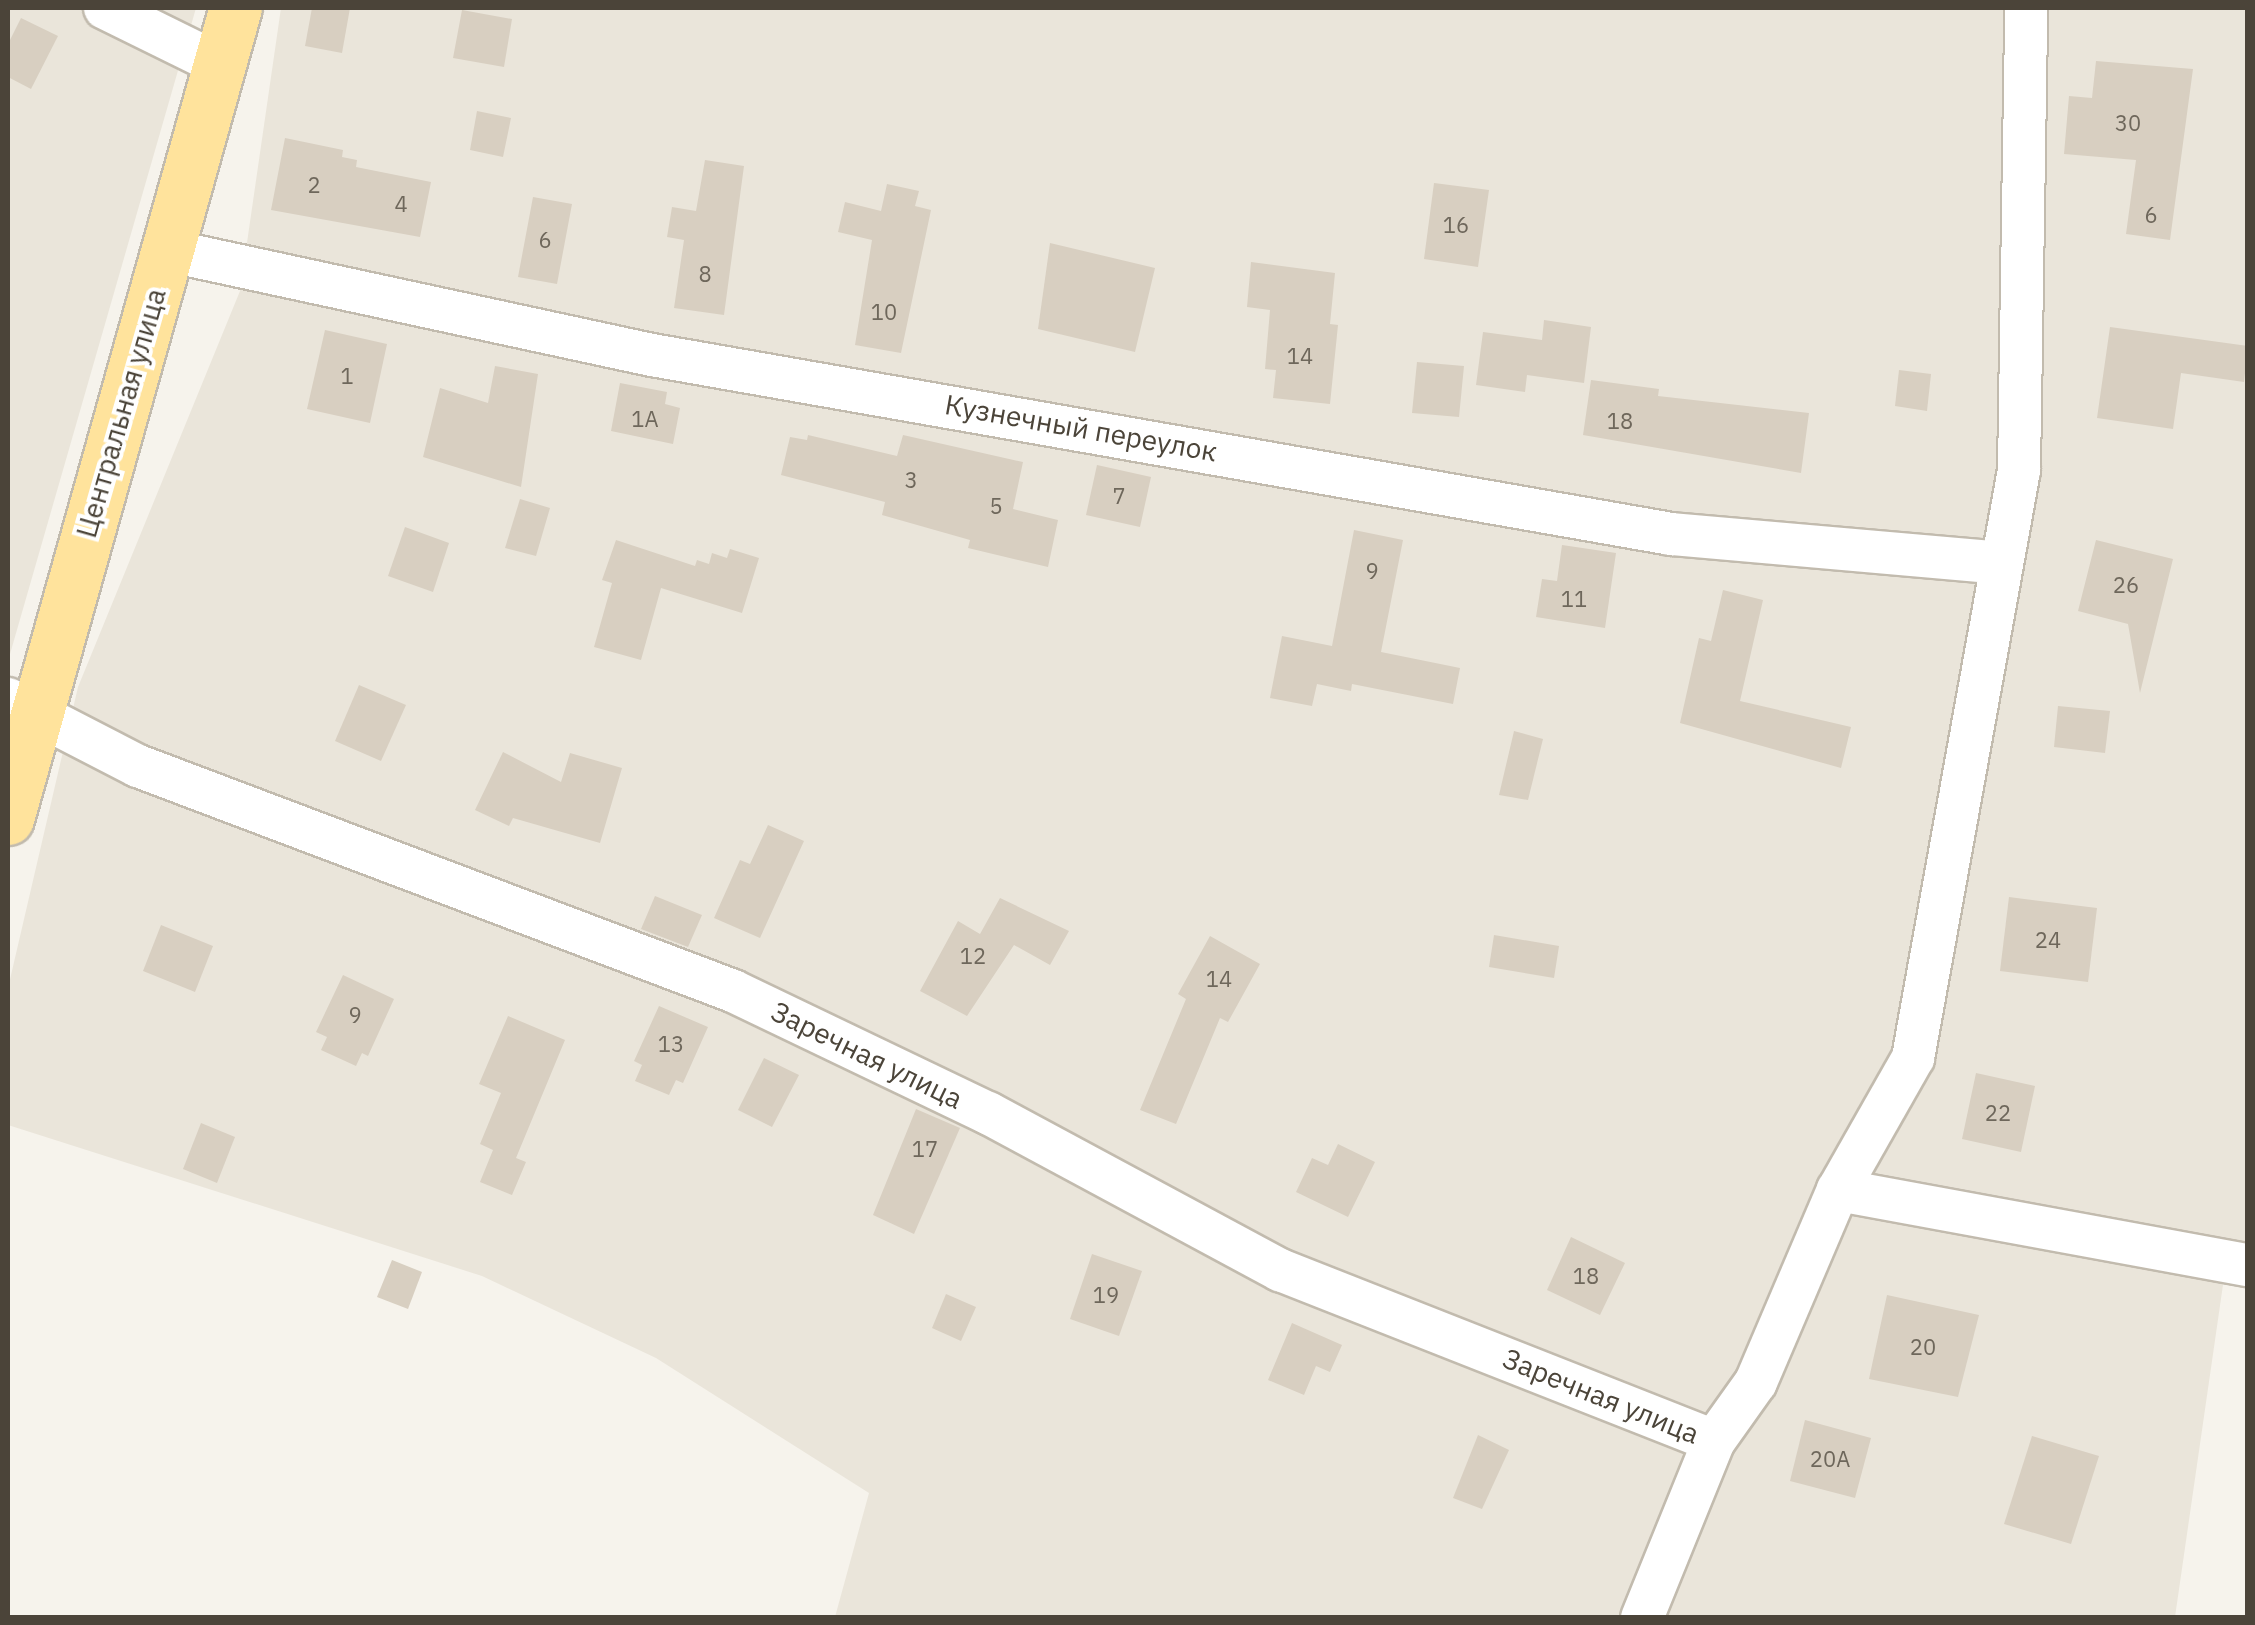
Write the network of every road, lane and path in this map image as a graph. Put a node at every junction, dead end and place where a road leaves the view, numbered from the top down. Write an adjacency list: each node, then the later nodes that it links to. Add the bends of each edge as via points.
1 (106, 8): 4 (street)
2 (236, 8): 4 (main road, Центральная улица)
3 (2026, 8): 6 (street, Заречная улица, via 2019,470)
4 (220, 65): 5 (main road, Центральная улица)
5 (166, 250): 6 (street, Кузнечный переулок, via 652,355 1671,534); 7 (main road, Центральная улица)
6 (2002, 563): 9 (street, Заречная улица, via 1912,1058)
7 (22, 708): 8 (main road, Центральная улица); 11 (street, Заречная улица, via 138,766 733,991 988,1113 1280,1270)
8 (8, 819)
9 (1842, 1182): 10 (street); 11 (street, Заречная улица, via 1756,1382)
10 (2248, 1265)
11 (1711, 1448): 12 (street)
12 (1642, 1618)

